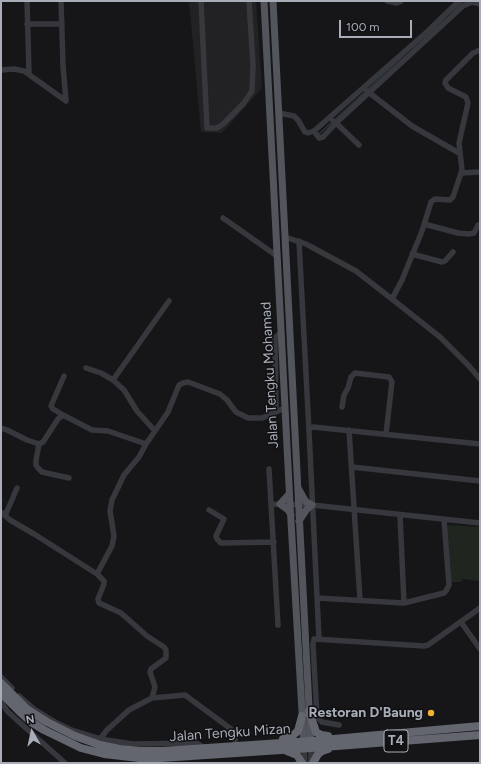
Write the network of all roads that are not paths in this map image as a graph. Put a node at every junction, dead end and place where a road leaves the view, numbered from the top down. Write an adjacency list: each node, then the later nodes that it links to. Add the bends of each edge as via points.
1 (27, 1): 12 (street)
2 (62, 1): 13 (street)
3 (201, 1): 4 (street, via 207,128 217,128 224,124 252,91)
4 (249, 1)
5 (264, 1): 15 (main road, Jalan Tengku Mohamad)
6 (273, 1): 14 (main road, Jalan Tengku Mohamad)
7 (387, 1): 8 (street)
8 (401, 1)
9 (459, 1): 11 (street)
10 (480, 4): 11 (street, via 472,2)
11 (455, 9): 19 (street)
12 (27, 24): 13 (street); 18 (street)
13 (62, 24): 18 (street, via 66,102)
14 (274, 30): 15 (main road, via 270,38 271,45); 20 (main road, Jalan Tengku Mohamad)
15 (266, 47): 34 (main road, Jalan Tengku Mohamad)
16 (480, 50): 24 (street, via 473,53 445,83 448,88 468,100 459,139)
17 (1, 70): 18 (street, via 17,69)
18 (29, 73)
19 (366, 90): 21 (street); 24 (street, via 412,126)
20 (278, 113): 22 (street, via 294,116 305,132); 30 (main road, Jalan Tengku Mohamad)
21 (333, 121): 22 (street); 22 (street, via 322,137); 23 (street)
22 (316, 134)
23 (359, 145)
24 (460, 153): 26 (street)
25 (480, 172): 26 (street)
26 (461, 173): 28 (street, via 453,197 450,200 435,199 431,202)
27 (223, 218): 34 (street)
28 (424, 224): 29 (street, via 468,234 474,233); 33 (street)
29 (478, 225)
30 (285, 237): 31 (street); 58 (main road, Jalan Tengku Mohamad)
31 (299, 241): 35 (street, via 356,271); 47 (street)
32 (453, 252): 33 (street, via 442,262)
33 (412, 254): 35 (street)
34 (277, 256): 37 (main road, Jalan Tengku Mohamad)
35 (392, 299): 40 (street, via 440,337)
36 (169, 302): 41 (street)
37 (281, 335): 43 (main road, Jalan Tengku Mohamad); 44 (street, via 275,338)
38 (86, 368): 41 (street)
39 (64, 376): 45 (street, via 51,406)
40 (480, 379)
41 (113, 380): 49 (street)
42 (342, 407): 50 (street, via 344,395 355,373 389,377 392,382)
43 (285, 408): 44 (street); 60 (main road, Jalan Tengku Mohamad)
44 (276, 412): 49 (street, via 262,418 243,417 233,410 220,394 188,382 179,385 168,412)
45 (63, 415): 51 (street); 52 (street, via 92,430 108,431)
46 (1, 428): 51 (street)
47 (309, 430): 48 (street, via 313,427); 65 (street)
48 (349, 430): 50 (street); 54 (street)
49 (155, 432): 52 (street)
50 (386, 434): 53 (street)
51 (39, 444): 56 (street, via 36,460 38,468 42,472)
52 (146, 444): 75 (street, via 118,485 112,500 112,546)
53 (480, 444)
54 (352, 467): 57 (street); 67 (street)
55 (269, 468): 61 (street)
56 (69, 478)
57 (480, 481)
58 (297, 486): 64 (main road, Jalan Tengku Mohamad); 65 (main road, via 306,502)
59 (17, 488): 68 (street)
60 (289, 494): 62 (main road); 63 (main road, Jalan Tengku Mohamad)
61 (272, 504): 62 (street); 74 (street)
62 (280, 504): 63 (street); 70 (main road)
63 (290, 504): 64 (street); 70 (main road, Jalan Tengku Mohamad)
64 (298, 504): 65 (street); 72 (main road, Jalan Tengku Mohamad)
65 (312, 506): 67 (street); 72 (main road); 76 (street)
66 (209, 510): 74 (street, via 224,519 216,536 221,543)
67 (354, 510): 69 (street); 77 (street)
68 (3, 514): 75 (street)
69 (400, 515): 71 (street); 78 (street)
70 (291, 516): 88 (main road, Jalan Tengku Mohamad)
71 (444, 520): 73 (street); 78 (street, via 449,587 444,592)
72 (299, 521): 88 (main road, Jalan Tengku Mohamad)
73 (480, 524)
74 (274, 542): 81 (street)
75 (97, 574): 87 (street, via 104,581 99,603 121,613 166,650 166,658 150,672 155,688)
76 (317, 598): 77 (street); 82 (street)
77 (360, 600): 78 (street)
78 (404, 603)
79 (480, 608): 80 (street)
80 (461, 622): 82 (street, via 424,646); 83 (street)
81 (278, 625)
82 (319, 638): 89 (street, via 314,639 313,644 317,714 322,722)
83 (480, 649)
84 (1, 677): 92 (street, via 34,709 71,730)
85 (1, 684): 97 (highway, Jalan Tengku Mizan / T4, via 28,710 47,722 100,745 140,751)
86 (2, 698): 96 (highway, Jalan Tengku Mizan / T4, via 44,730 81,748 104,754 161,758); 98 (street, via 8,712)
87 (152, 698): 92 (street, via 129,710); 95 (street, via 188,696 231,729)
88 (305, 714): 93 (highway, via 318,734); 94 (main road, Jalan Tengku Mohamad); 96 (highway, via 296,733)
89 (339, 725)
90 (480, 726): 93 (highway, Jalan Tengku Mizan / T4)
91 (480, 735): 93 (highway, Jalan Tengku Mizan / T4)
92 (100, 739): 97 (street, via 133,744 196,743)
93 (345, 741): 94 (highway, Jalan Tengku Mizan / T4); 100 (highway, via 322,751)
94 (307, 744): 96 (highway, Jalan Tengku Mizan / T4); 99 (street); 100 (street)
95 (235, 745): 96 (highway, Jalan Tengku Mizan / T4); 97 (highway, Jalan Tengku Mizan / T4)
96 (273, 746): 99 (highway, via 297,755)
97 (203, 747)
98 (65, 763)
99 (304, 763)
100 (312, 763)

